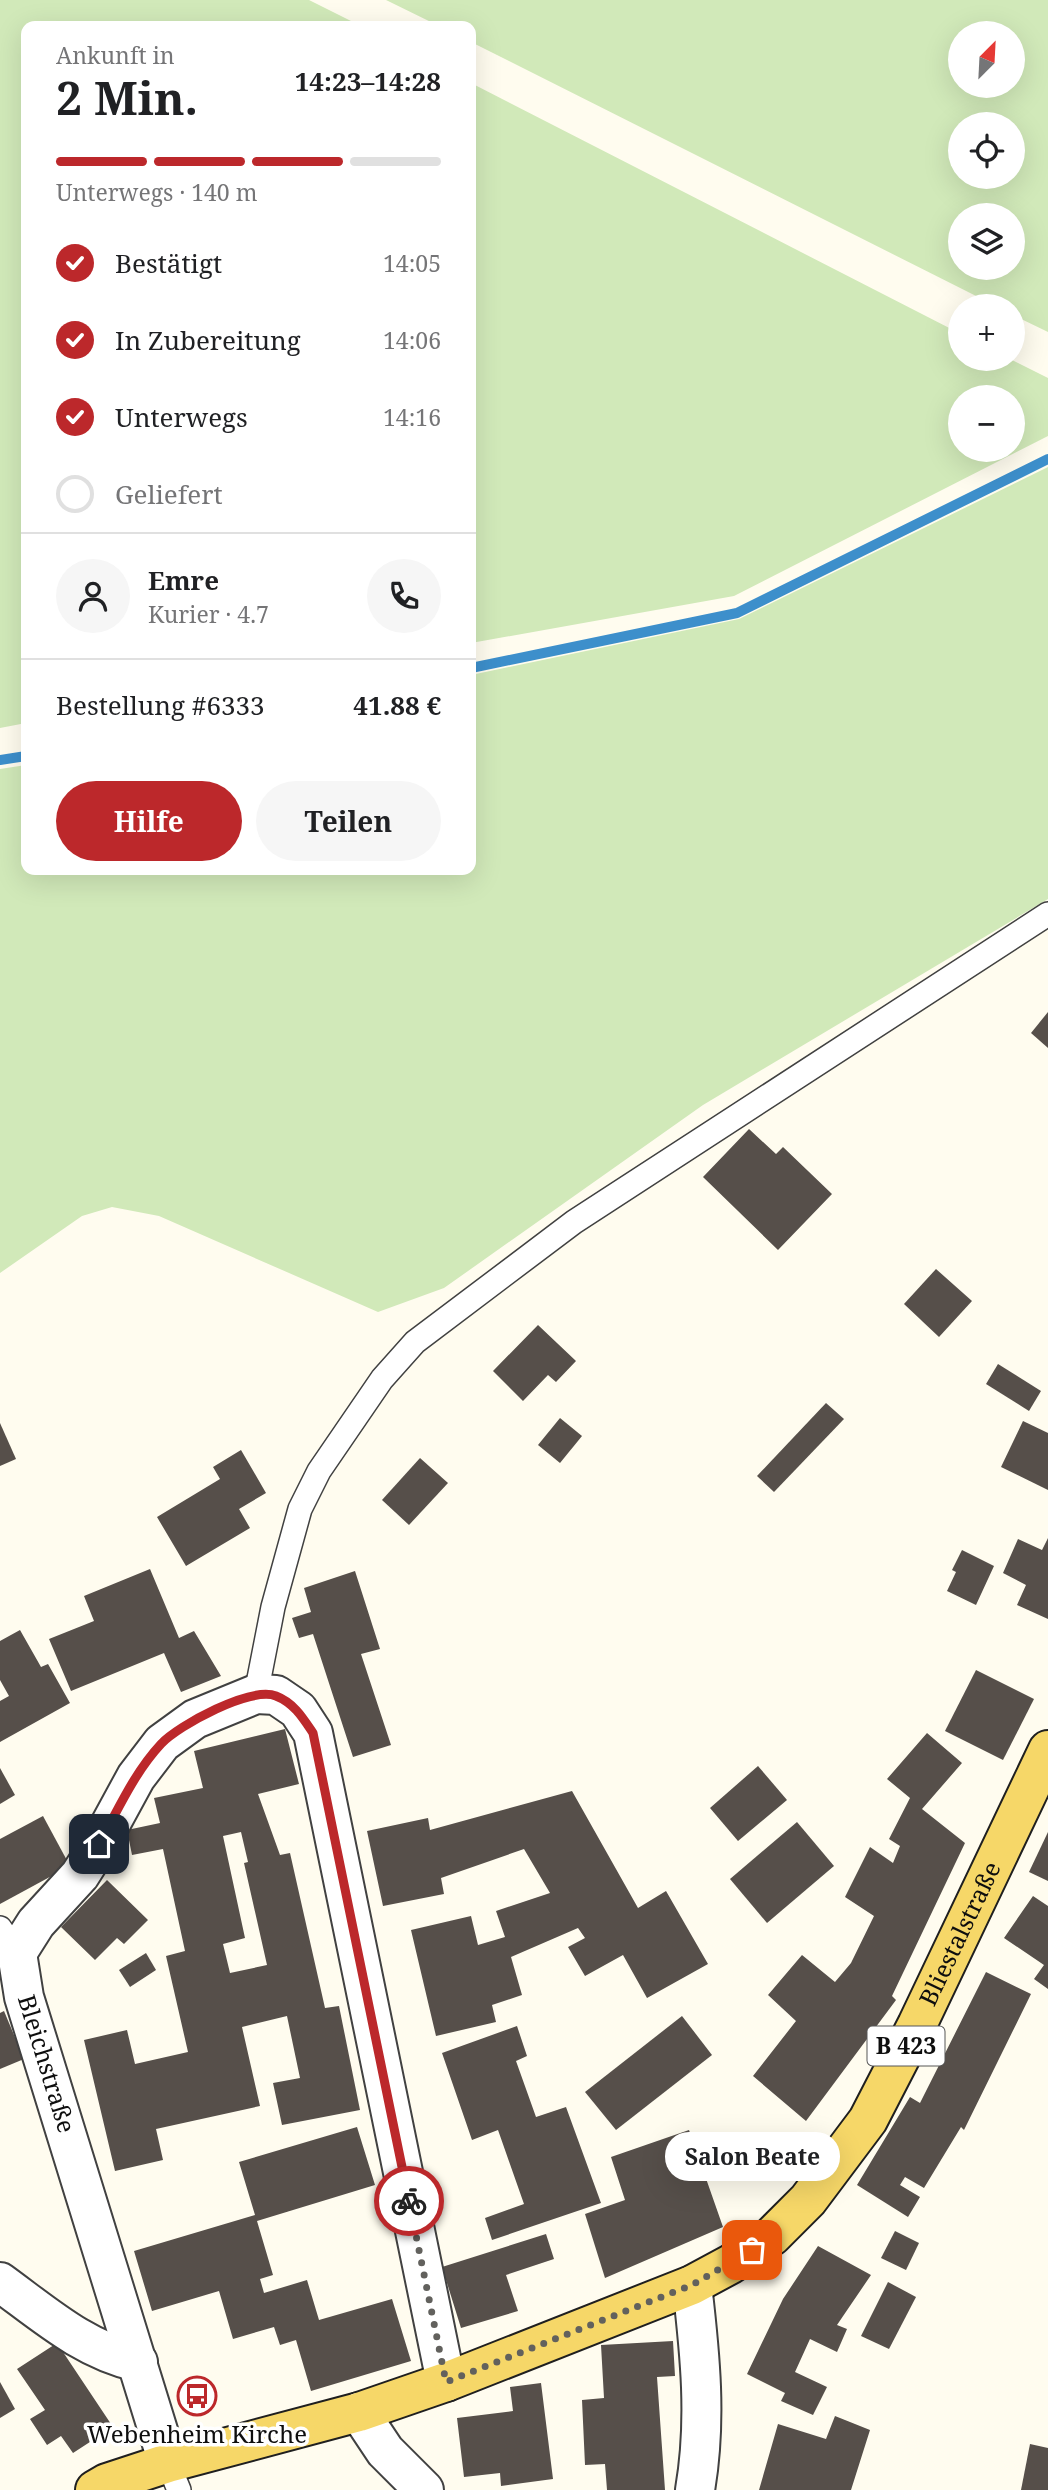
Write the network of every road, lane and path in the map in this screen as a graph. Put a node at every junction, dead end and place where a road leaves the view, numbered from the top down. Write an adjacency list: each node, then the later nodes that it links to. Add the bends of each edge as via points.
1 (1048, 914): 2 (lane, via 574,1222 415,1342 382,1379 319,1471 300,1509 273,1607)
2 (256, 1694): 4 (street, Bleichstraße, via 195,1718 162,1743 135,1777 79,1875 36,1923); 8 (street, via 276,1695 298,1710 313,1733)
3 (1048, 1749): 6 (main road, Bliestalstraße / B 423, via 868,2120 808,2200 772,2236)
4 (6, 1945): 7 (street, Bleichstraße)
5 (0, 2282): 7 (street, via 87,2344)
6 (692, 2285): 8 (main road, Bliestalstraße / B 423); 13 (street, via 702,2393)
7 (138, 2361): 10 (street, Bleichstraße)
8 (446, 2382): 9 (main road, Bliestalstraße / B 423)
9 (359, 2412): 10 (main road, Bliestalstraße / B 423); 12 (street, via 384,2451)
10 (174, 2477): 11 (main road, Bliestalstraße / B 423, via 107,2483)
11 (95, 2490)
12 (424, 2490)
13 (695, 2490)

